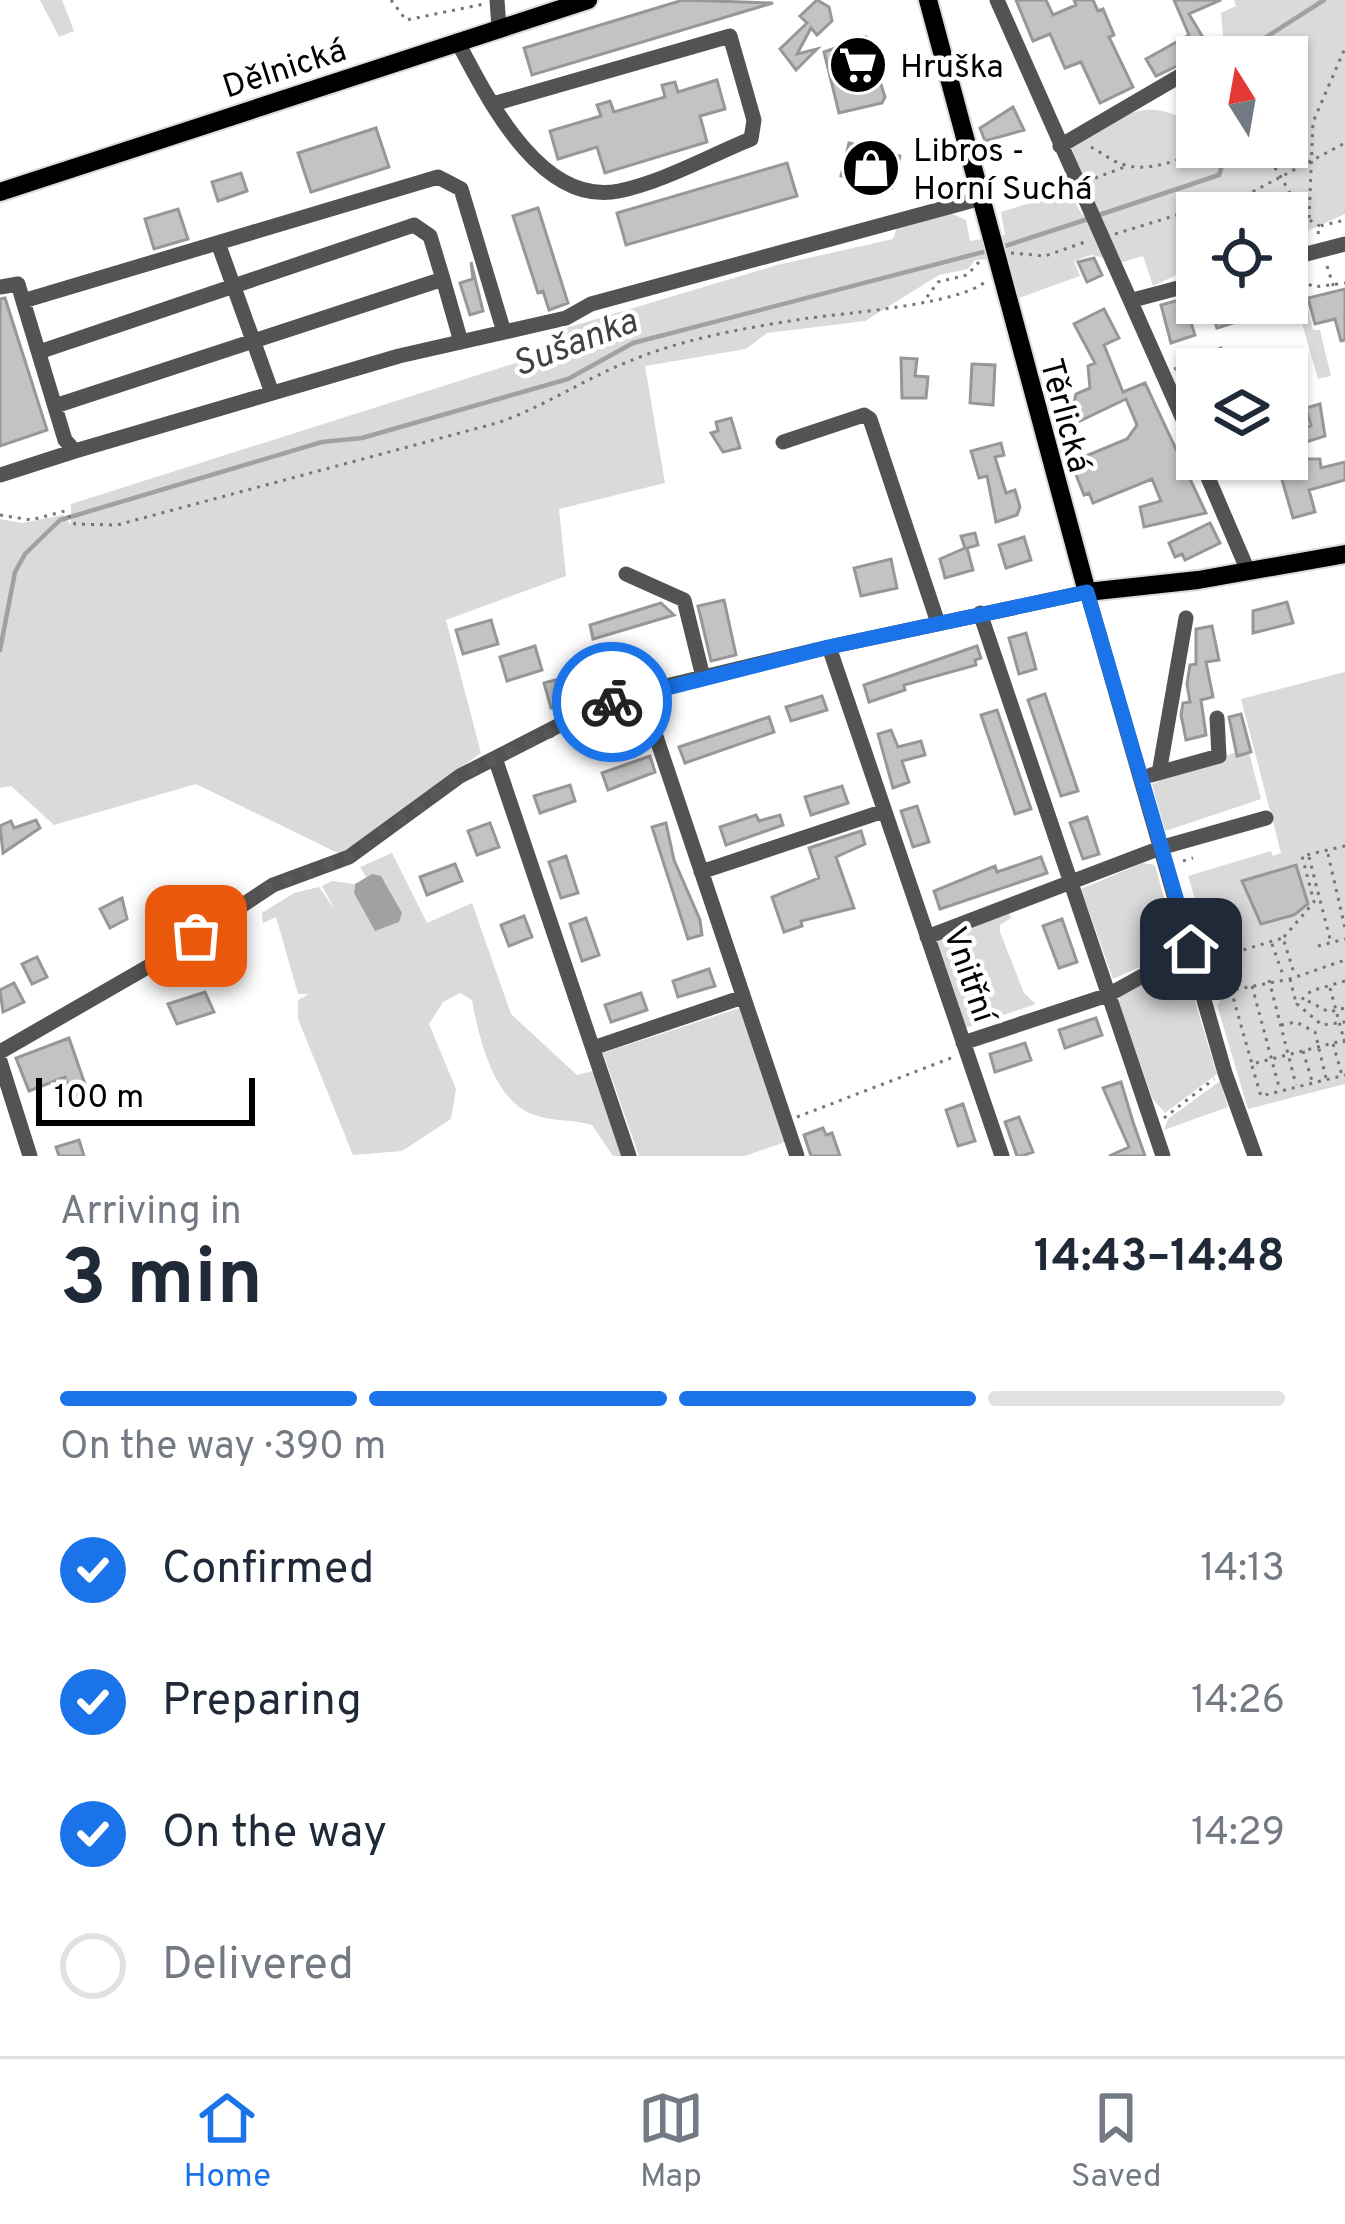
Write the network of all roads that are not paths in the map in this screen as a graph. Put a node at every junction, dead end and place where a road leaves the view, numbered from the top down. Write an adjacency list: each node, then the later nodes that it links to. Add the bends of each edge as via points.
1 (497, 0): 5 (street)
2 (588, 0): 5 (main road, Dělnická)
3 (928, 0): 11 (main road, Těrlická)
4 (997, 0): 9 (street)
5 (499, 28): 6 (main road, Dělnická)
6 (457, 41): 8 (street); 10 (main road, Dělnická)
7 (1176, 78): 9 (street)
8 (493, 104): 8 (street, via 546,170 576,189 617,192 751,140 754,120 730,36)
9 (1067, 142): 19 (street, via 1077,184)
10 (0, 192)
11 (978, 199): 21 (street); 35 (main road, Těrlická)
12 (218, 243): 17 (street); 20 (street); 21 (street, via 438,177 460,189)
13 (1345, 244): 14 (street)
14 (1308, 256)
15 (443, 278): 17 (street, via 430,236 414,225); 22 (street); 23 (street)
16 (0, 287): 20 (street, via 18,284)
17 (232, 287): 22 (street); 24 (street)
18 (1176, 288): 19 (street)
19 (1133, 299): 26 (street)
20 (23, 301): 24 (street)
21 (505, 332): 23 (street)
22 (253, 341): 25 (street); 27 (street)
23 (460, 342): 25 (street)
24 (39, 352): 27 (street)
25 (272, 393): 29 (street)
26 (1176, 401)
27 (55, 406): 29 (street)
28 (783, 442): 38 (street, via 870,419)
29 (75, 451): 30 (street)
30 (0, 475)
31 (1210, 480): 33 (street)
32 (1345, 554): 33 (main road)
33 (1248, 571): 35 (main road)
34 (626, 574): 40 (street, via 684,600)
35 (1087, 592): 36 (street); 44 (street)
36 (980, 613): 38 (street); 49 (street)
37 (1186, 619): 44 (street)
38 (938, 622): 39 (street)
39 (829, 647): 40 (street); 45 (street, Vnitřní)
40 (703, 677): 41 (street)
41 (641, 692): 43 (street); 48 (street)
42 (1217, 718): 44 (street, via 1219,756)
43 (495, 758): 55 (street); 56 (street, via 349,857 273,885)
44 (1150, 776): 47 (street)
45 (884, 811): 48 (street); 50 (street, Vnitřní)
46 (1266, 818): 47 (street)
47 (1162, 847): 49 (street); 51 (street)
48 (701, 872): 53 (street)
49 (1072, 884): 50 (street); 52 (street)
50 (927, 937): 54 (street, Vnitřní)
51 (1191, 949): 52 (street); 63 (street)
52 (1108, 995): 54 (street); 62 (street)
53 (743, 997): 55 (street); 60 (street)
54 (964, 1043): 61 (street, Vnitřní)
55 (593, 1048): 59 (street)
56 (0, 1052)
57 (0, 1061): 58 (street)
58 (30, 1156)
59 (629, 1156)
60 (796, 1156)
61 (1002, 1156)
62 (1163, 1156)
63 (1255, 1156)

